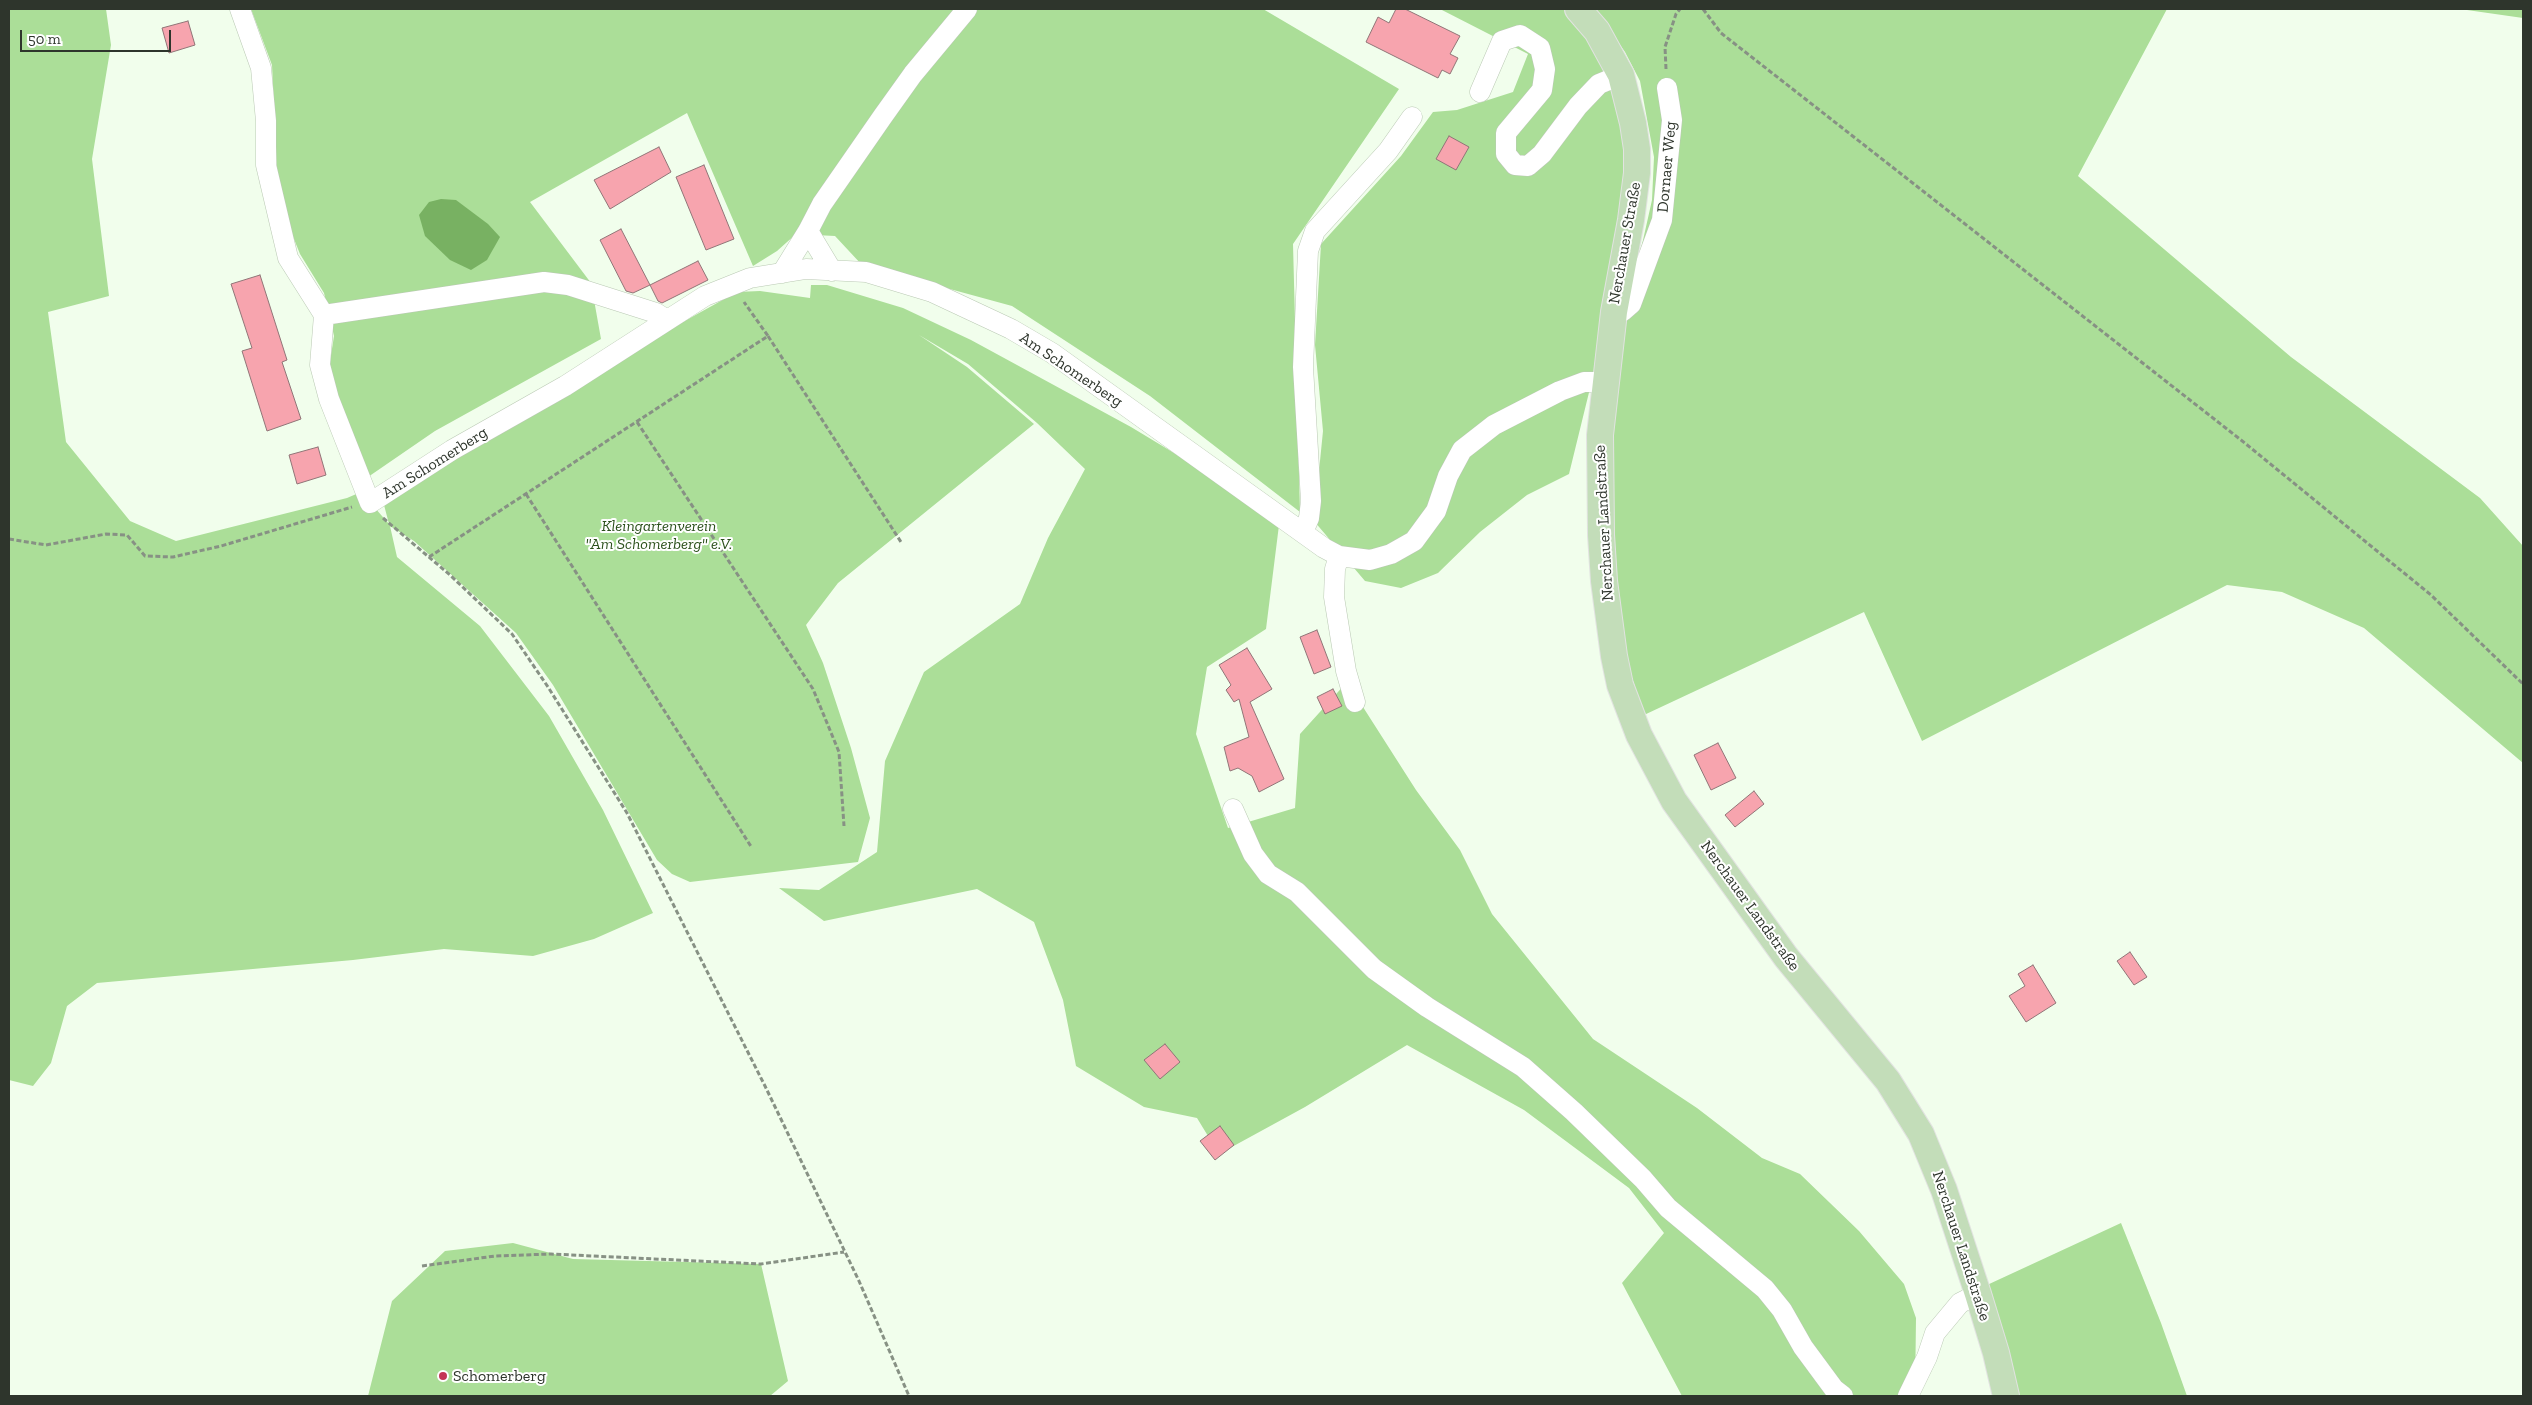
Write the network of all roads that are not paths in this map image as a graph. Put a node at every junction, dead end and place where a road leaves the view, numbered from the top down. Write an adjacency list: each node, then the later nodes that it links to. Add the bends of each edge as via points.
1 (240, 9): 12 (street, via 261,68 266,165 288,258)
2 (967, 9): 8 (street, via 908,81 822,204)
3 (1578, 9): 4 (main road, Nerchauer Straße, via 1597,32)
4 (1621, 75): 6 (street, via 1599,84 1542,154 1528,166 1516,165 1506,154 1506,133 1542,90 1546,69 1540,48 1520,35 1502,41); 11 (main road, Nerchauer Straße, via 1634,123 1637,173)
5 (1667, 88): 11 (street, Dornaer Weg, via 1672,120 1662,220 1631,304 1623,311)
6 (1480, 92)
7 (1412, 116): 15 (street, via 1388,151 1316,231 1308,251 1303,367 1311,501)
8 (808, 231): 9 (street); 10 (street)
9 (832, 271): 10 (street, Am Schomerberg, via 806,269); 15 (street, Am Schomerberg, via 866,272 932,292 1011,329 1052,353)
10 (782, 273): 13 (street, Am Schomerberg, via 750,278 705,296)
11 (1614, 312): 14 (main road, Nerchauer Straße)
12 (324, 315): 13 (street, via 544,282 568,285); 13 (street, Am Schomerberg, via 320,365 328,399 370,503 452,450 565,386)
13 (667, 320)
14 (1604, 382): 16 (street, Am Schomerberg, via 1584,382 1512,413 1462,450 1448,476 1436,511 1414,541 1391,554 1370,560); 19 (main road, Nerchauer Landstraße, via 1600,435 1604,581 1614,656 1629,710 1674,801 1722,871 1786,958 1901,1100 1934,1162)
15 (1303, 532): 16 (street, Am Schomerberg)
16 (1339, 556): 17 (street, via 1334,597 1346,670)
17 (1355, 702)
18 (1232, 809): 20 (street, via 1253,854 1268,874 1296,892 1374,969 1427,1007 1523,1067 1643,1179 1668,1208 1765,1288 1803,1347)
19 (1978, 1294): 21 (street, via 1960,1303 1935,1332); 22 (main road, Nerchauer Landstraße)
20 (1843, 1396)
21 (1908, 1396)
22 (2006, 1396)

